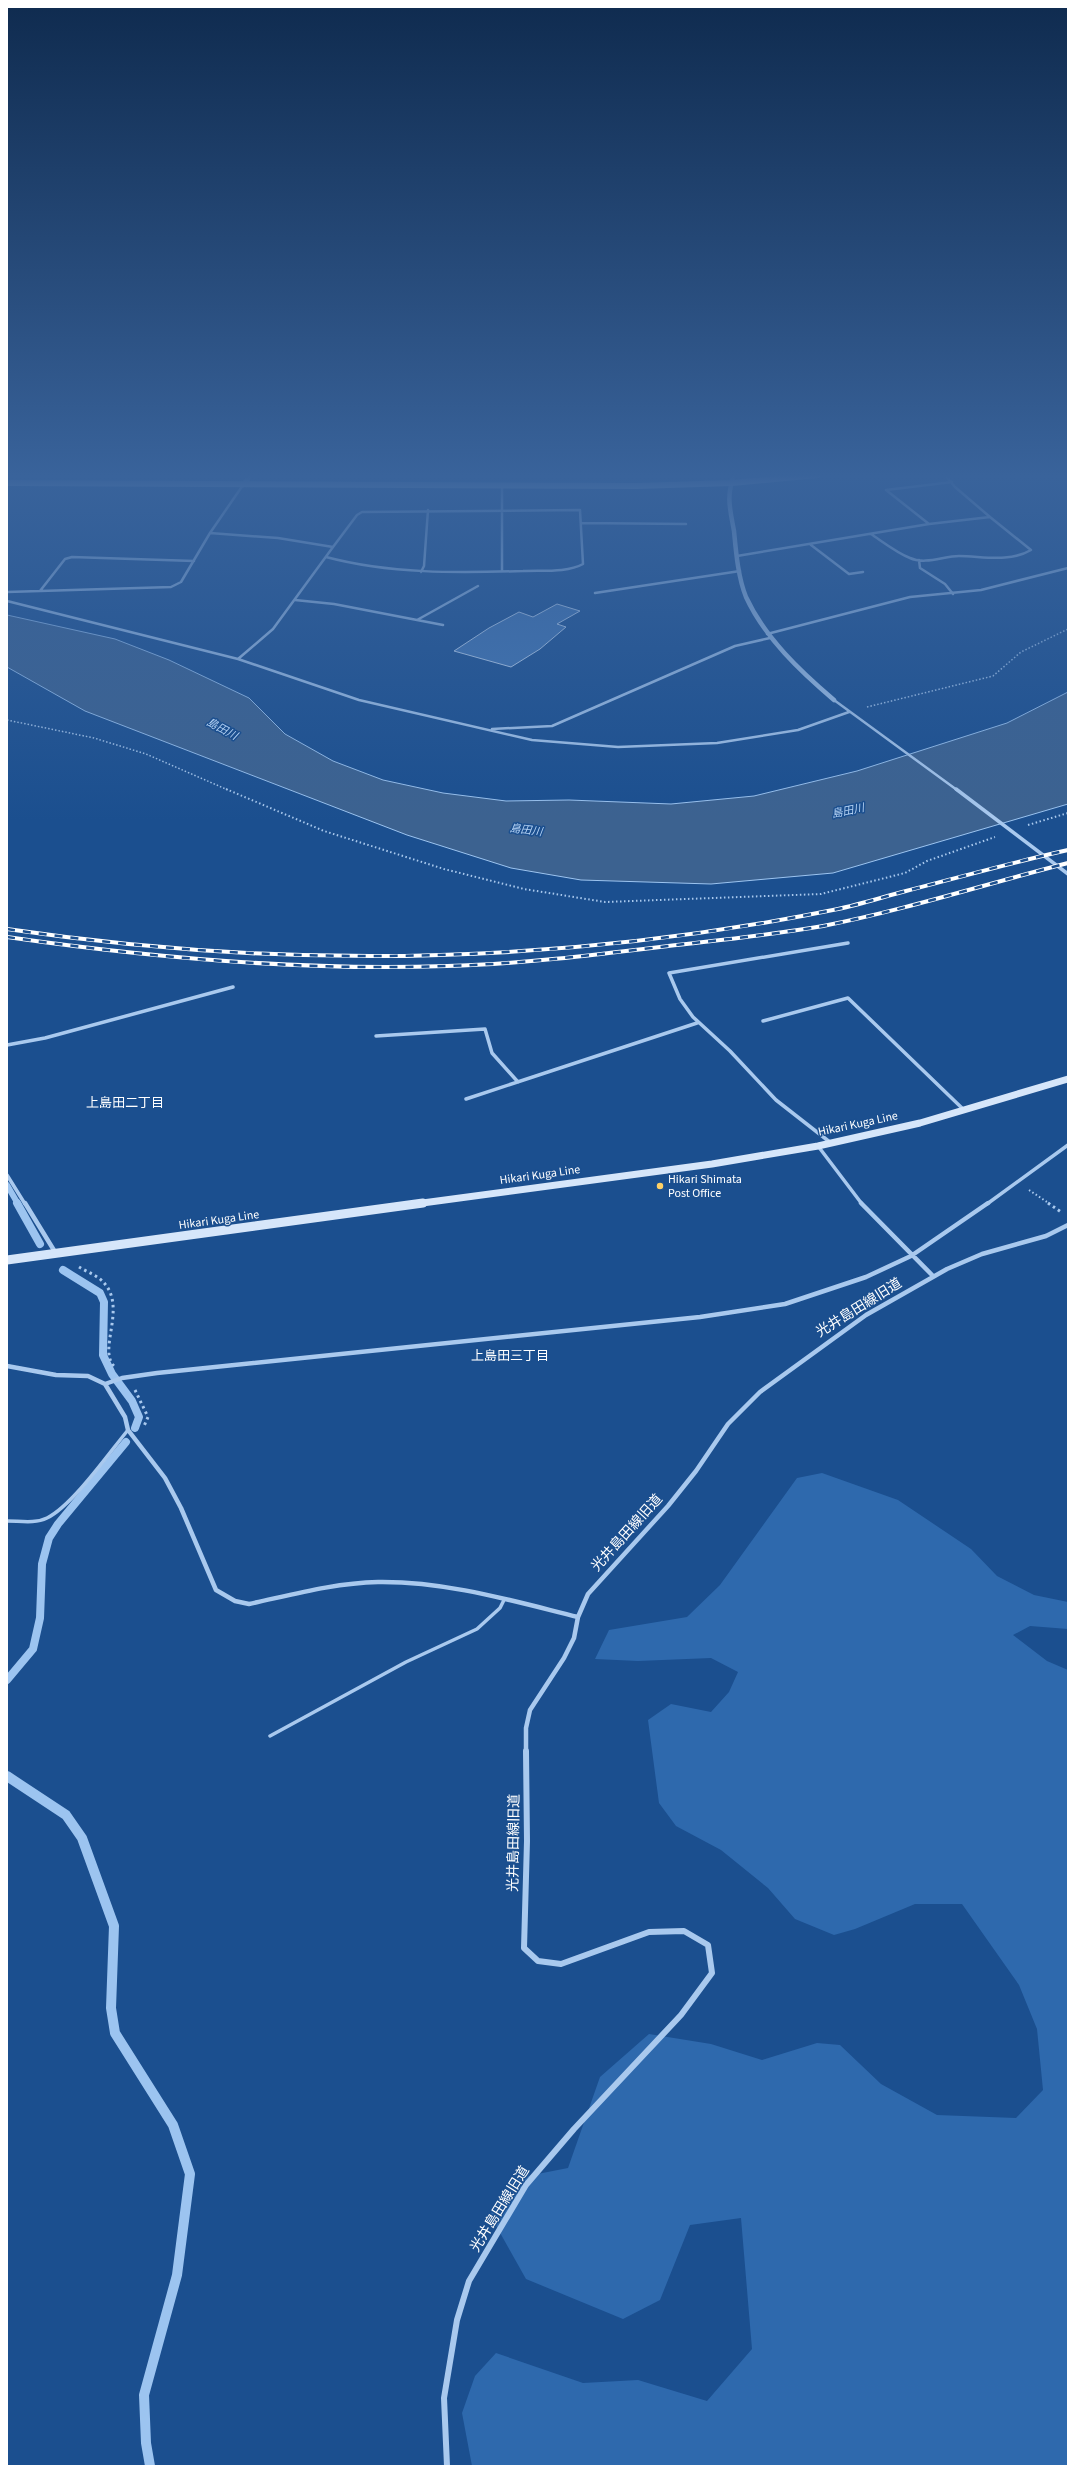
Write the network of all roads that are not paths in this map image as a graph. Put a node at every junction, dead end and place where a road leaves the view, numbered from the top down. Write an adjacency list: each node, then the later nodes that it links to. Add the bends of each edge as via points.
1 (59, 590): 8 (street)
2 (302, 590): 12 (street)
3 (470, 590): 14 (street)
4 (614, 590): 10 (street)
5 (745, 590): 16 (street)
6 (950, 590): 11 (street)
7 (980, 590): 11 (street)
8 (40, 591): 9 (street)
9 (7, 592)
10 (596, 593)
11 (953, 594): 16 (street, via 920,595 901,599)
12 (295, 600): 14 (street, via 334,604); 17 (street, via 273,629)
13 (7, 602): 17 (street)
14 (417, 620): 15 (street)
15 (443, 625)
16 (769, 636): 18 (street); 20 (street, via 735,646 552,726)
17 (238, 659): 20 (street, via 358,700)
18 (834, 700): 19 (street)
19 (849, 712): 20 (street, via 798,730 751,739 671,746 582,745 532,740); 21 (street, via 1013,830)
20 (492, 730)
21 (1068, 874)
22 (848, 943): 25 (street, via 669,973 675,992)
23 (233, 987): 27 (street, via 45,1038)
24 (763, 1021): 31 (street, via 848,998)
25 (696, 1023): 29 (street); 32 (street, via 729,1050 769,1093)
26 (376, 1036): 29 (street, via 485,1029 492,1053)
27 (7, 1045)
28 (1068, 1079): 31 (main road, Hikari Kuga Line)
29 (518, 1082): 30 (street)
30 (466, 1099)
31 (965, 1110): 32 (main road, Hikari Kuga Line)
32 (831, 1143): 34 (main road, Hikari Kuga Line)
33 (1068, 1145): 38 (street, via 1018,1183)
34 (818, 1146): 37 (main road, Hikari Kuga Line, via 712,1164); 38 (street, via 867,1211)
35 (7, 1174): 37 (street)
36 (1068, 1226): 40 (street, 光井島田線旧道, via 1046,1236 982,1254)
37 (56, 1254): 39 (main road, Hikari Kuga Line)
38 (911, 1256): 40 (street); 42 (street, via 859,1279 784,1304 761,1308 692,1318 124,1378)
39 (7, 1260)
40 (933, 1276): 46 (street, 光井島田線旧道, via 860,1319 760,1392 728,1424 668,1506 588,1594)
41 (7, 1366): 42 (street, via 56,1375 88,1376)
42 (107, 1383): 43 (street, via 125,1417)
43 (128, 1430): 44 (lane, via 73,1494 48,1518 34,1522); 45 (street, via 165,1478 181,1508 216,1590 235,1601 249,1604 377,1582 414,1583)
44 (7, 1521)
45 (504, 1600): 46 (street); 47 (lane, via 500,1608 477,1628 406,1662)
46 (578, 1617): 48 (street, 光井島田線旧道, via 574,1638 530,1710 526,1728 527,1841 524,1948 538,1961 561,1964 649,1932 684,1931 708,1945 712,1973 681,2015 574,2129 526,2185 469,2281 457,2320 444,2398)
47 (270, 1736)
48 (447, 2466)

